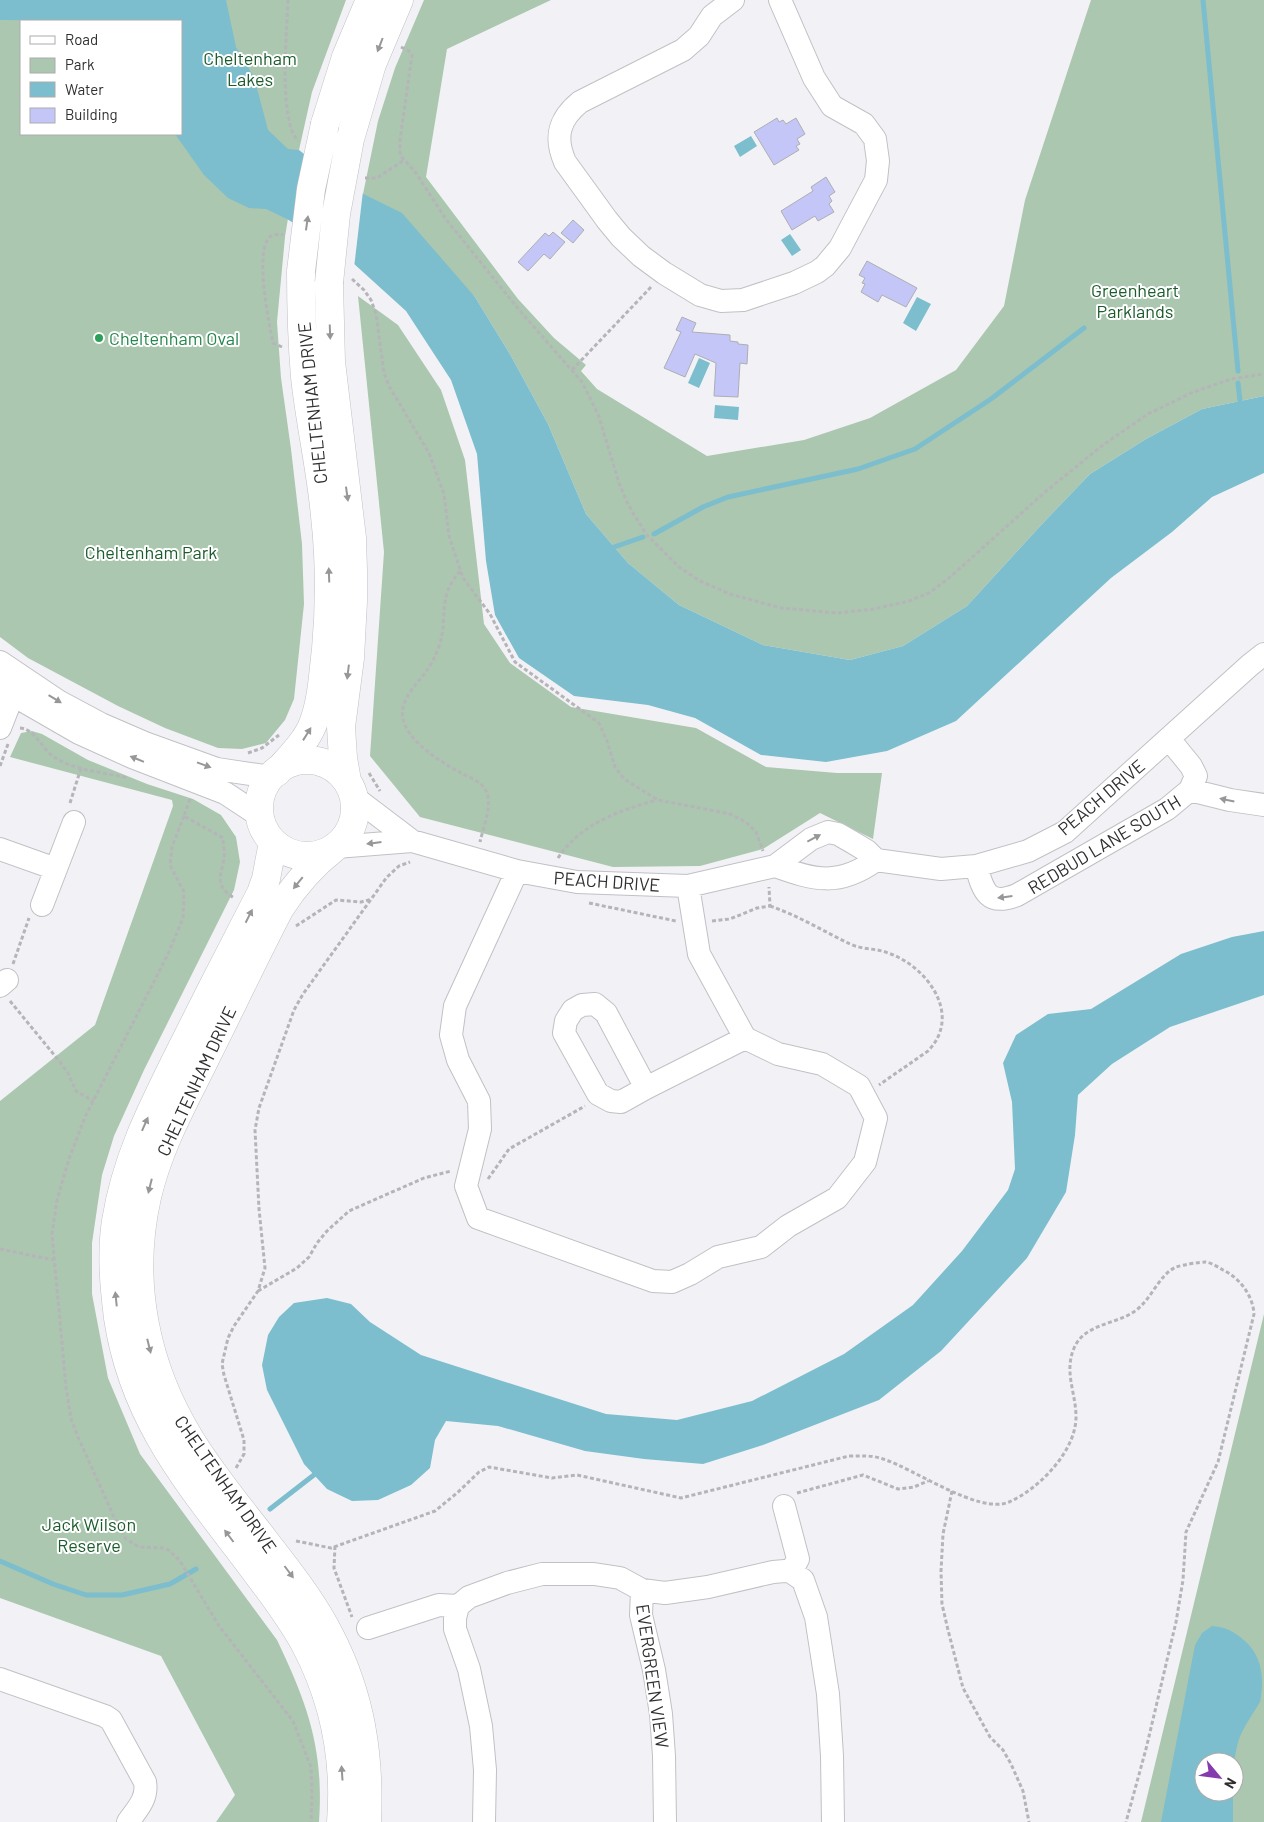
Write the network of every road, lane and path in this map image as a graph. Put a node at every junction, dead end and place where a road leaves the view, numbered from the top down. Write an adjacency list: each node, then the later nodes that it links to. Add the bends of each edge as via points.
1 (370, 0): 22 (main road, CHELTENHAM DRIVE, one-way to 1, bridge, via 306,738 313,725 323,676 330,581 325,515 301,332 301,271 311,188 324,124 346,57)
2 (398, 0): 8 (main road, CHELTENHAM DRIVE, one-way to 8, bridge, via 372,64 350,139 336,214)
3 (733, 0): 7 (street, via 712,16 683,50 580,102 567,115 560,129 560,152 565,162 622,237)
4 (780, 0): 7 (street, via 814,78 832,106 864,124 875,139 876,180 836,253 825,266 801,280 743,300 721,301 695,292)
5 (398, 45): 10 (path, via 412,55 400,155 451,225)
6 (289, 239): 9 (path, CHELTENHAM DRIVE, via 281,234 268,239 262,267 273,343 285,348)
7 (664, 273): 10 (path)
8 (338, 280): 12 (path, via 364,290 371,300 384,373 429,453 444,494 449,536); 24 (main road, CHELTENHAM DRIVE, one-way to 24, via 331,362 348,505 354,601 341,727 343,758)
9 (285, 340)
10 (572, 370): 11 (path, via 582,382 598,414 619,483 633,513 658,547 679,567 700,581 758,603 837,613 883,607 928,593 1045,492 1148,414 1191,393 1231,379)
11 (1264, 374)
12 (460, 570): 28 (path, via 490,614 515,662 599,723 615,767 624,779); 36 (path, via 445,594 440,644 433,661 407,698 403,718 406,728 423,748 485,788 488,806)
13 (1264, 654): 18 (street, PEACH DRIVE)
14 (0, 662): 15 (street)
15 (11, 685): 17 (street); 22 (street, one-way to 22, via 58,701 101,724 217,770); 30 (street, one-way to 15, via 225,793 88,737)
16 (283, 730): 19 (path)
17 (8, 733): 20 (path); 21 (path, via 27,729 47,752)
18 (1169, 739): 25 (street, REDBUD LANE SOUTH, via 1194,771 1195,780); 38 (street, PEACH DRIVE, via 1065,832 1028,851)
19 (262, 748)
20 (0, 766)
21 (82, 768): 23 (path); 31 (path, via 67,811)
22 (274, 774): 24 (main road, via 296,762 315,761); 30 (main road, via 262,793)
23 (133, 780)
24 (356, 782): 27 (path); 33 (main road, via 353,822 345,838); 35 (street, PEACH DRIVE)
25 (1190, 790): 29 (street, one-way to 25); 38 (street, REDBUD LANE SOUTH, one-way to 38, via 1151,819 1009,898 988,895)
26 (183, 794): 45 (path, via 191,797 184,816 223,838 224,858 219,875 222,887)
27 (382, 795)
28 (658, 800): 39 (path, via 730,814 746,822 756,832); 42 (path, via 622,810 587,828 558,858)
29 (1264, 805)
30 (260, 816): 32 (main road, via 264,830)
31 (74, 822): 40 (street)
32 (273, 842): 33 (main road, via 284,851 305,857); 76 (main road, CHELTENHAM DRIVE, one-way to 32, via 342,1772 327,1694 293,1623 192,1488 148,1419 127,1365 113,1278 116,1223 128,1166 151,1110 261,893)
33 (334, 848): 35 (street, PEACH DRIVE, one-way to 33); 77 (main road, CHELTENHAM DRIVE, one-way to 77, via 300,880 280,908 164,1143 147,1198 139,1254 147,1336 153,1362 176,1415 190,1440 315,1610 344,1666 363,1727 369,1788)
34 (0, 849): 40 (street)
35 (413, 851): 36 (street, PEACH DRIVE); 44 (path, CHELTENHAM DRIVE, via 392,871)
36 (475, 859): 41 (street, PEACH DRIVE)
37 (876, 860): 38 (street, PEACH DRIVE, via 941,869); 39 (street, via 858,871 823,880); 39 (street, PEACH DRIVE, one-way to 37, via 811,839 828,832 852,842)
38 (976, 866)
39 (770, 867): 43 (street, PEACH DRIVE); 48 (path)
40 (56, 869): 47 (street)
41 (517, 871): 42 (street, PEACH DRIVE); 57 (street, via 455,1006 451,1035 458,1060 479,1101 480,1129)
42 (552, 878): 43 (street, PEACH DRIVE)
43 (688, 886): 49 (street)
44 (372, 899): 50 (path, via 361,902 336,900); 60 (path, CHELTENHAM DRIVE, via 294,1010 259,1108 255,1130 265,1268)
45 (237, 900)
46 (586, 903): 49 (path, via 682,922)
47 (42, 905): 51 (path, via 30,916)
48 (770, 906): 49 (path, via 730,919); 55 (path, via 856,947 886,952 899,958 918,970 938,997 942,1024 934,1044)
49 (693, 920): 52 (street, via 699,954)
50 (290, 929)
51 (4, 987): 56 (path, via 68,1073 76,1091)
52 (745, 1038): 53 (street); 55 (street, via 778,1054 822,1064 859,1086)
53 (646, 1088): 54 (street, via 621,1102); 54 (street, via 606,1013 595,1004 582,1004 566,1021 564,1033)
54 (598, 1094): 57 (path, via 585,1106 509,1149 485,1182)
55 (864, 1095): 57 (street, via 876,1118 865,1162 836,1198 788,1226 761,1247 718,1257 672,1282 653,1281 478,1218)
56 (93, 1101)
57 (467, 1179): 60 (path, via 457,1170 424,1178 349,1211 327,1231 297,1268)
58 (0, 1249): 59 (path)
59 (54, 1260)
60 (258, 1291): 61 (path, CHELTENHAM DRIVE, via 228,1338 222,1364 244,1440 244,1454)
61 (236, 1470)
62 (928, 1481): 63 (path); 64 (path, via 898,1490 863,1475); 66 (path, via 882,1458 849,1456 681,1498 577,1475 552,1478 489,1468 479,1472 435,1511 331,1548)
63 (952, 1491): 81 (path, via 943,1534 942,1604 963,1688 990,1737 1011,1764 1022,1791); 82 (path, via 982,1502 1000,1504 1026,1492 1054,1469 1073,1434 1076,1418 1069,1379 1075,1345 1098,1326 1141,1307 1171,1271 1206,1262 1231,1273 1241,1283 1254,1305 1254,1314 1218,1462 1186,1532 1176,1622)
64 (786, 1501): 69 (street, via 798,1558)
65 (290, 1536): 66 (path, CHELTENHAM DRIVE)
66 (296, 1541): 67 (path, CHELTENHAM DRIVE)
67 (298, 1550)
68 (180, 1561): 75 (path, via 219,1626 293,1721 311,1767)
69 (793, 1572): 70 (street, via 773,1572 665,1593); 80 (street, via 803,1580 816,1617 828,1694)
70 (642, 1590): 71 (street, via 620,1578 594,1574 542,1574 470,1597); 79 (street, EVERGREEN VIEW, via 641,1615 661,1714)
71 (458, 1606): 72 (street, via 439,1605); 78 (street, via 455,1629 469,1669 481,1726 485,1770)
72 (368, 1628)
73 (0, 1679): 74 (street, via 111,1720 145,1782 144,1800)
74 (128, 1822)
75 (311, 1822)
76 (341, 1822)
77 (368, 1822)
78 (484, 1822)
79 (665, 1822)
80 (833, 1822)
81 (1029, 1822)
82 (1126, 1822)

